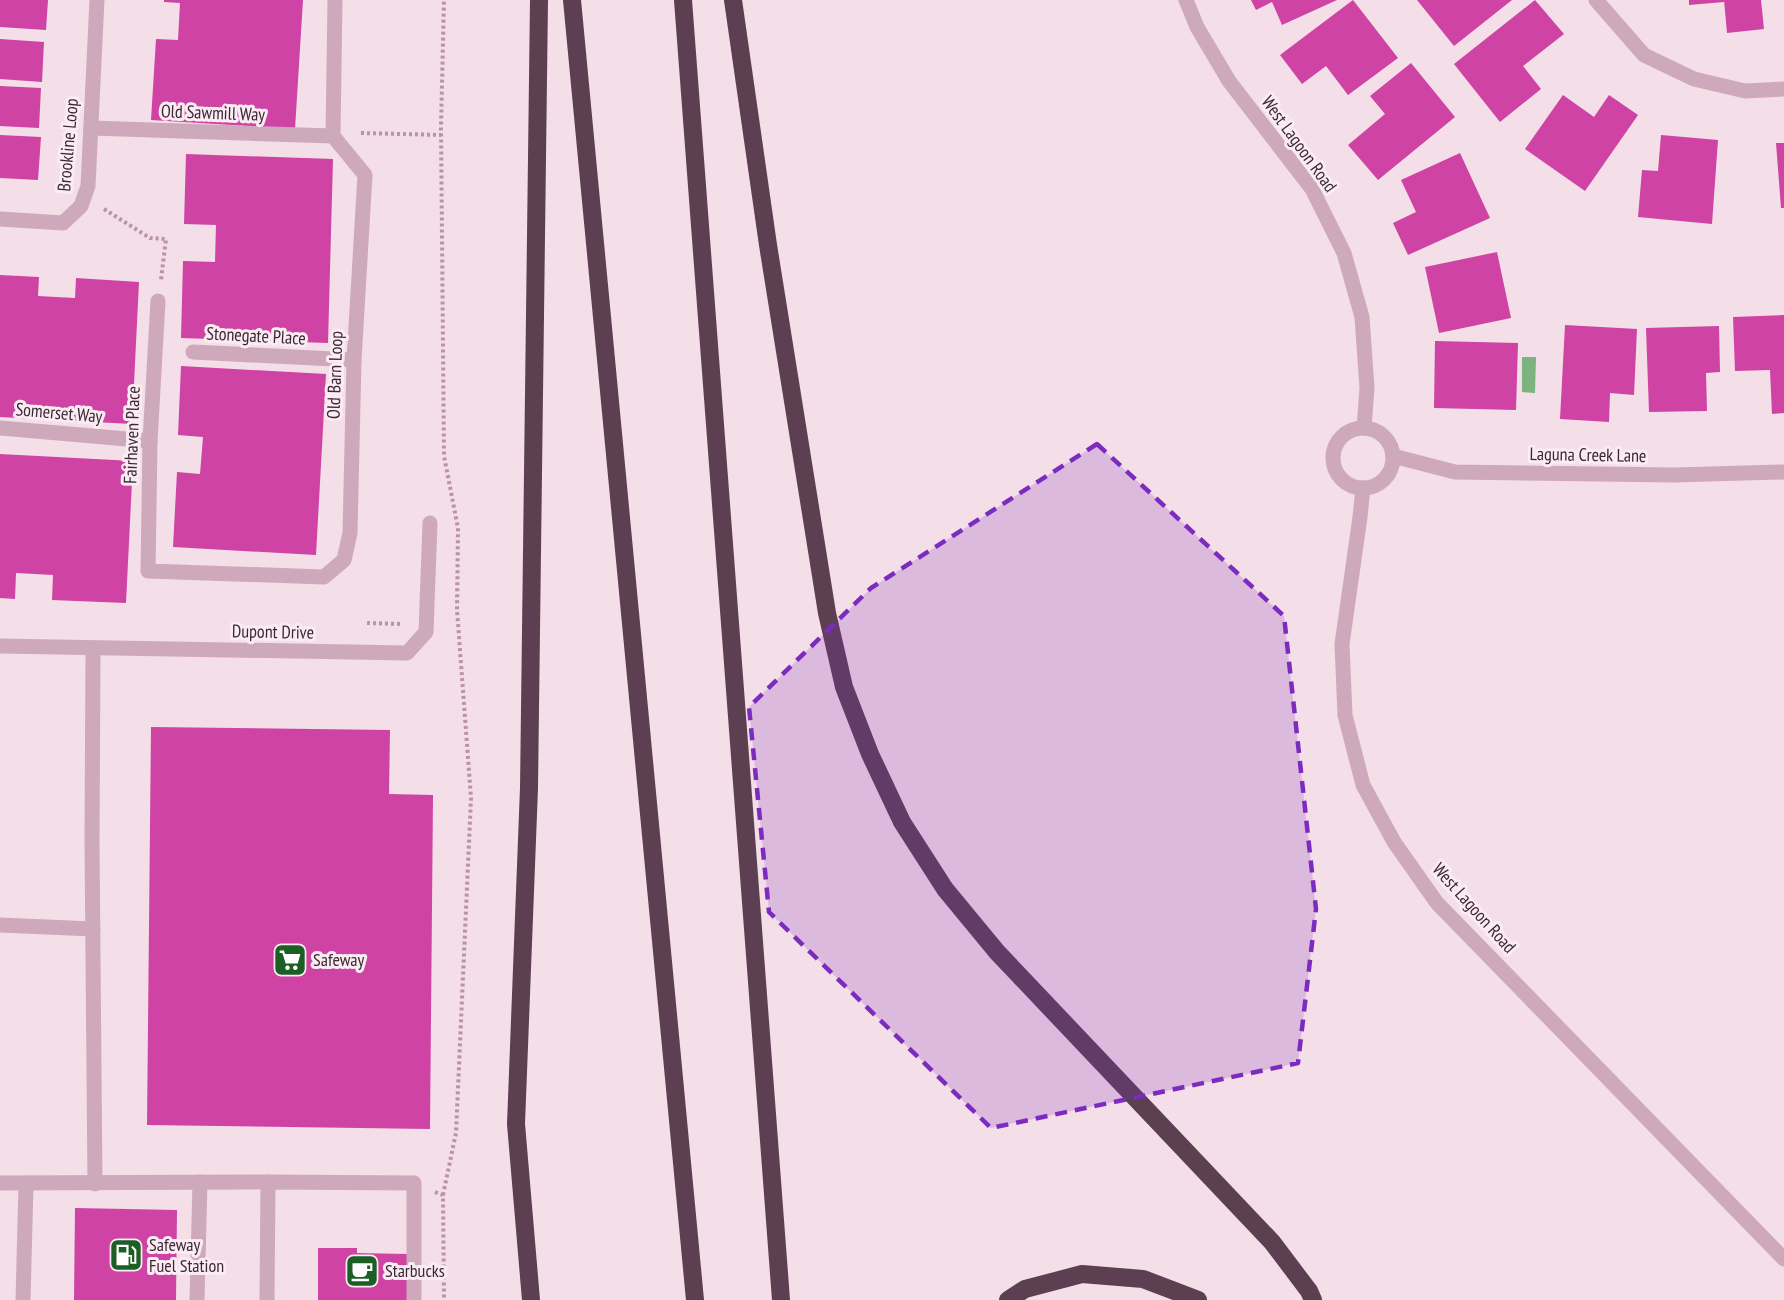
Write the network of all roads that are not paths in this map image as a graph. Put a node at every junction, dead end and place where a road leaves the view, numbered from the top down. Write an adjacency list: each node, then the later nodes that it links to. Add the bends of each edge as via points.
1 (97, 0): 10 (street, Brookline Loop)
2 (335, 0): 11 (street)
3 (539, 0): 38 (highway, via 529,788 516,1124)
4 (572, 0): 39 (highway)
5 (683, 0): 40 (highway)
6 (733, 0): 43 (highway, via 827,613 844,687 870,754 902,822 945,889 997,952 1272,1242)
7 (1186, 0): 17 (street, West Lagoon Road, via 1229,81 1312,189 1344,253 1362,317 1367,388)
8 (1596, 0): 9 (street, via 1644,55 1694,79 1745,91)
9 (1784, 89)
10 (91, 128): 11 (street, Old Sawmill Way); 12 (street, Brookline Loop, via 88,186 81,206 63,222)
11 (333, 136): 15 (street, Old Barn Loop, via 365,175)
12 (0, 219)
13 (158, 301): 18 (street, Fairhaven Place)
14 (193, 352): 15 (street, Stonegate Place)
15 (354, 360): 23 (street, Old Barn Loop, via 350,533 344,560 324,577)
16 (0, 428): 18 (street, Somerset Way)
17 (1364, 428): 19 (street, via 1383,435); 21 (street, via 1349,431 1334,452 1334,464 1341,478)
18 (150, 441): 23 (street, Fairhaven Place)
19 (1393, 456): 20 (street, Laguna Creek Lane, via 1455,472); 21 (street, via 1383,480)
20 (1784, 472)
21 (1363, 488): 33 (street, West Lagoon Road, via 1341,644 1345,715 1363,785 1394,842 1437,903)
22 (430, 523): 25 (street, Dupont Drive, via 426,633 407,653)
23 (148, 571)
24 (0, 646): 25 (street, Dupont Drive)
25 (93, 649): 27 (street)
26 (0, 926): 27 (street)
27 (93, 929): 31 (street)
28 (200, 1182): 29 (street); 31 (street); 35 (street)
29 (268, 1182): 36 (street); 37 (street, via 414,1183)
30 (0, 1183): 32 (street)
31 (95, 1184): 32 (street)
32 (26, 1185): 34 (street)
33 (1784, 1259)
34 (23, 1300)
35 (197, 1300)
36 (267, 1300)
37 (414, 1300)
38 (531, 1300)
39 (695, 1300)
40 (781, 1300)
41 (1008, 1300): 42 (highway, via 1025,1289 1083,1274 1143,1279)
42 (1198, 1300)
43 (1313, 1300)

